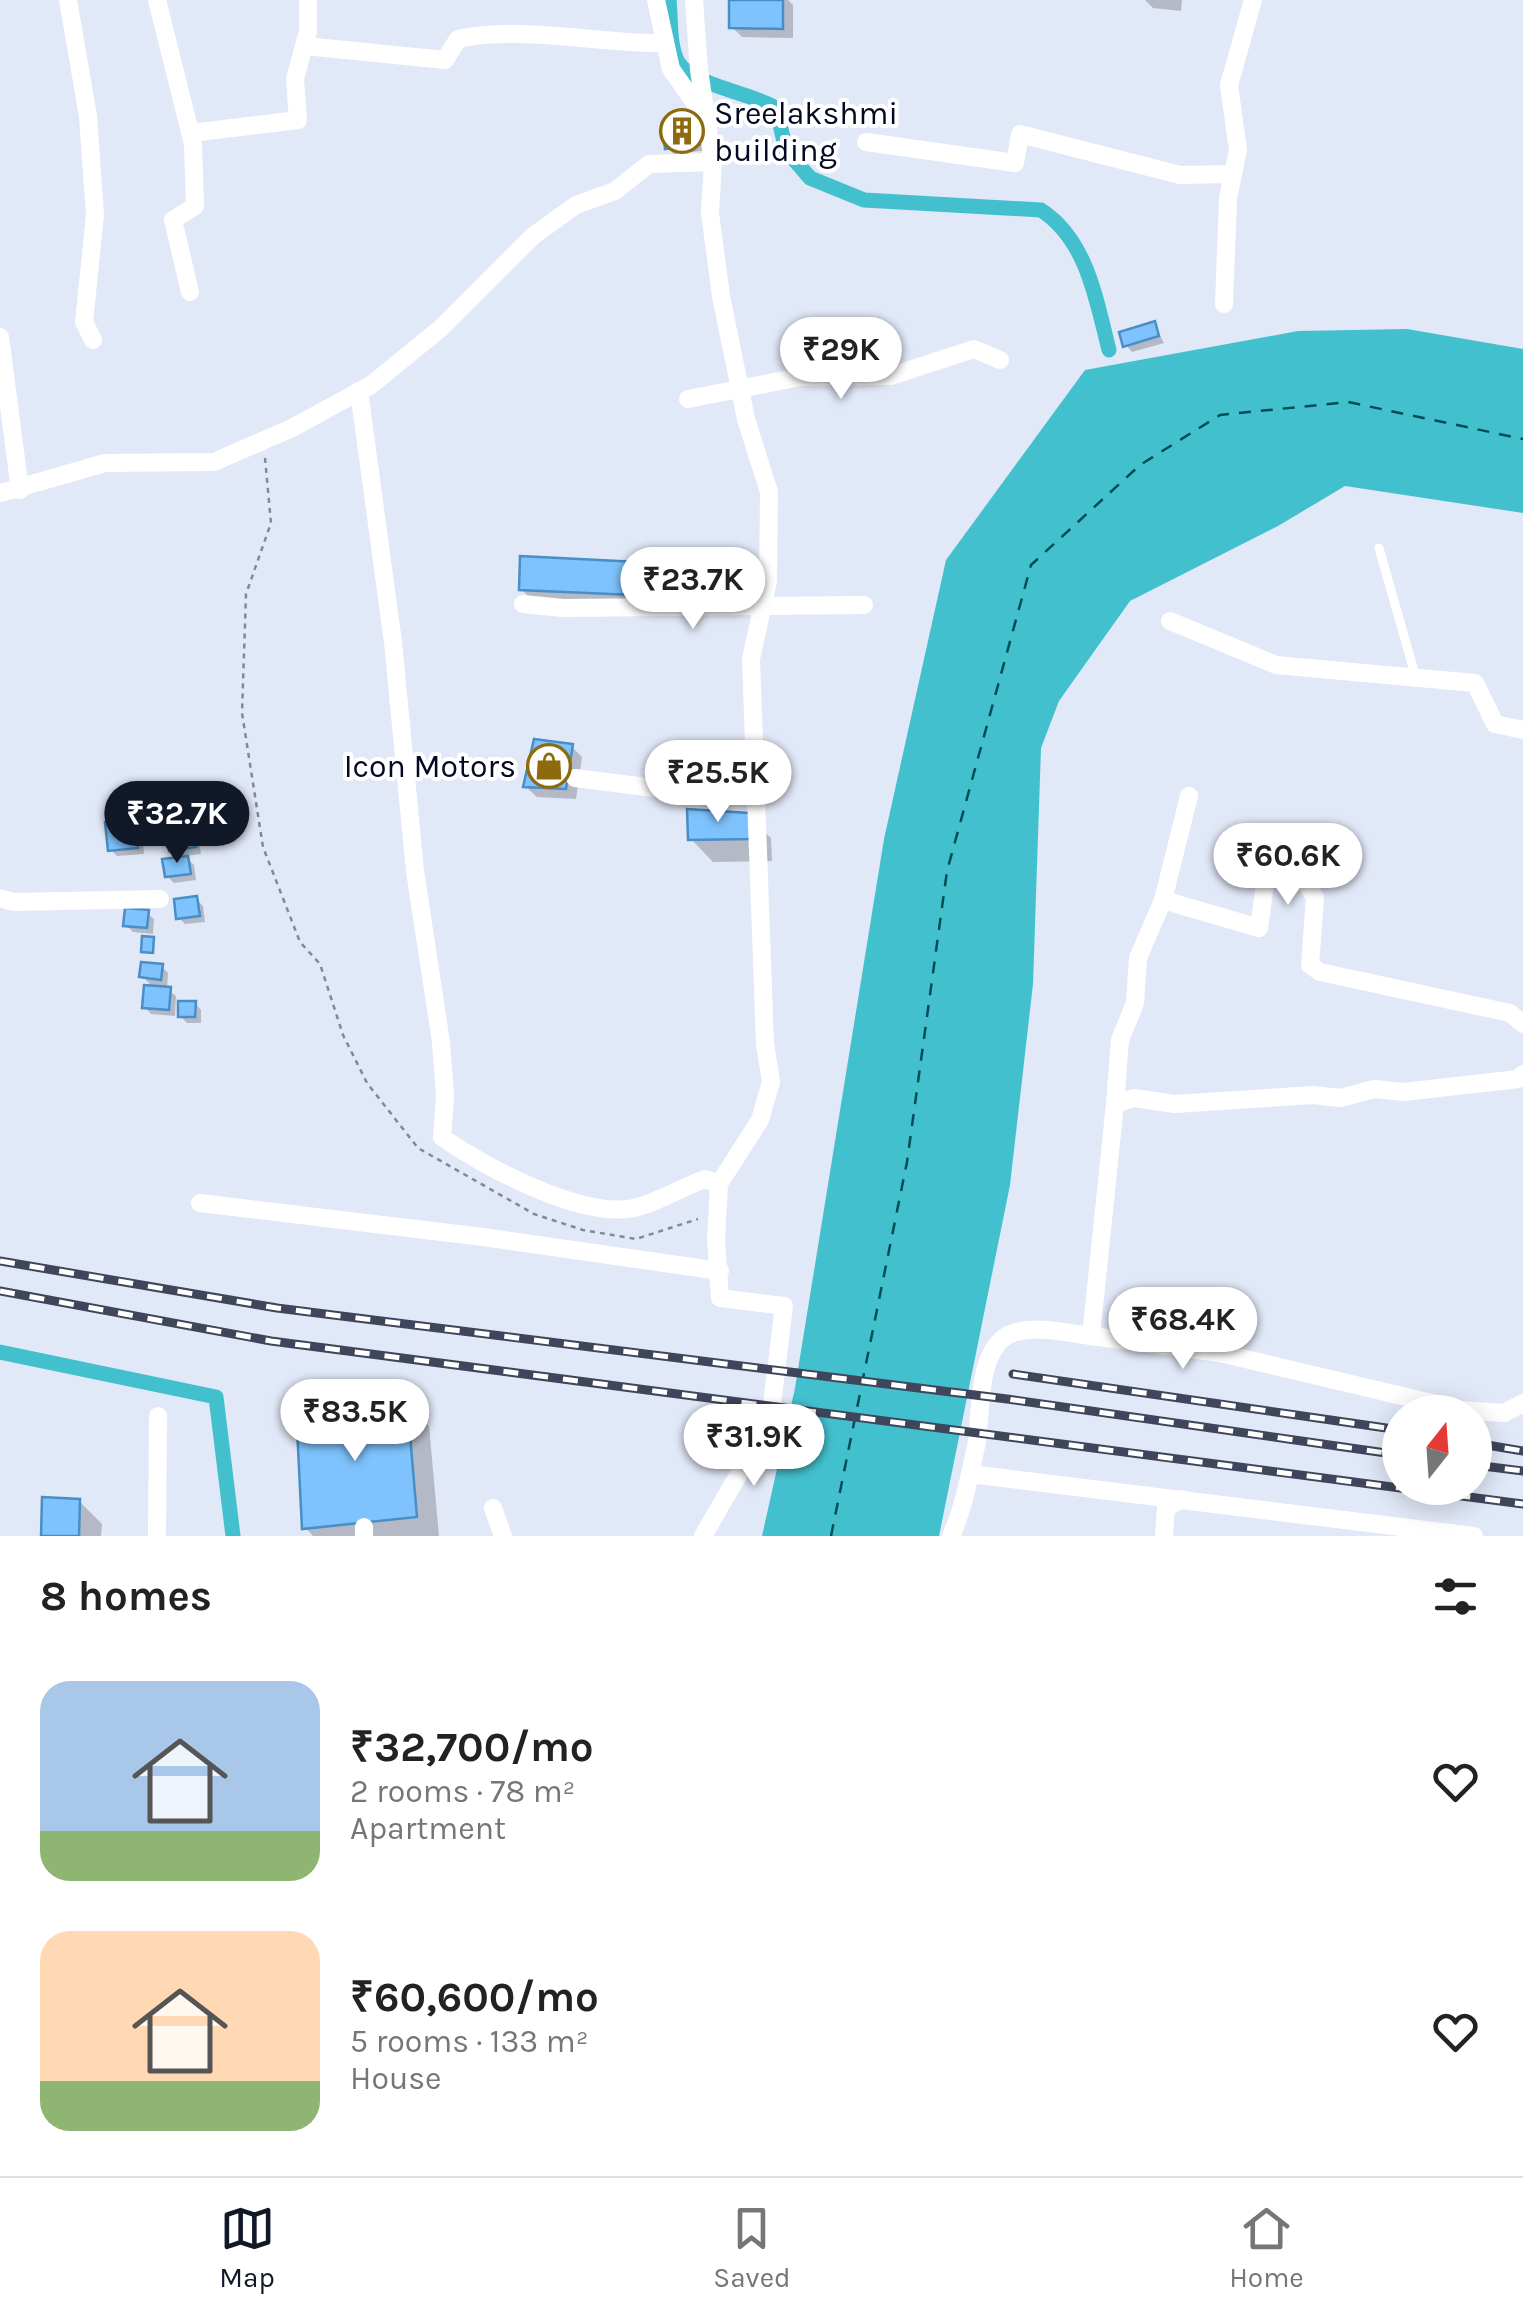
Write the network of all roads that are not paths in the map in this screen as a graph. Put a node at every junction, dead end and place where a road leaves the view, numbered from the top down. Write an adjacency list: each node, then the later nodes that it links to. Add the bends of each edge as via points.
1 (68, 0): 17 (street, via 94,198 84,322)
2 (157, 0): 10 (street)
3 (308, 0): 8 (street)
4 (656, 0): 7 (street)
5 (694, 0): 9 (street)
6 (1253, 0): 13 (street, via 1229,85 1238,150)
7 (664, 43): 8 (street, via 490,32 458,39 444,60); 9 (street, via 671,69)
8 (305, 46): 10 (street, via 295,80 298,120)
9 (706, 120): 12 (street)
10 (191, 133): 14 (street, via 195,206 173,220)
11 (866, 142): 13 (street, via 1016,163 1020,134 1180,175)
12 (713, 162): 19 (street, via 649,164 615,191 576,205 534,236 441,328); 20 (street, via 710,213)
13 (1233, 174): 15 (street)
14 (190, 292)
15 (1224, 304)
16 (0, 336): 22 (street)
17 (93, 340)
18 (1000, 360): 20 (street, via 974,349 891,376 800,377)
19 (359, 391): 22 (street, via 214,462 105,462); 42 (street, via 440,1042 442,1137 555,1197 599,1208 635,1208 705,1178)
20 (741, 391): 21 (street); 27 (street, via 770,492)
21 (688, 399)
22 (20, 490): 23 (street)
23 (0, 493)
24 (1379, 548): 29 (lane)
25 (523, 604): 27 (street)
26 (864, 605): 27 (street)
27 (762, 607): 32 (street, via 751,659)
28 (1170, 621): 29 (street, via 1276,665)
29 (1416, 678): 30 (street, via 1475,682 1495,724)
30 (1523, 730)
31 (576, 778): 32 (street)
32 (754, 794): 42 (street, via 770,1082 760,1120)
33 (1189, 796): 38 (street)
34 (1266, 876): 38 (street, via 1259,928)
35 (1306, 882): 39 (street, via 1314,898 1310,965 1320,972 1510,1013)
36 (0, 898): 37 (street)
37 (160, 899)
38 (1162, 900): 41 (street, via 1138,958 1135,1003 1120,1040)
39 (1523, 1024)
40 (1523, 1074): 41 (street, via 1341,1098 1174,1104 1134,1098)
41 (1115, 1104): 45 (street)
42 (719, 1184): 44 (street)
43 (200, 1203): 44 (street)
44 (720, 1271): 53 (street, via 720,1298 784,1306 770,1420)
45 (1091, 1336): 46 (street, via 1220,1353 1462,1410 1504,1414); 48 (street, via 1043,1330 1000,1341 976,1410)
46 (1523, 1403)
47 (158, 1416): 51 (street)
48 (970, 1474): 49 (street); 54 (street)
49 (1182, 1499): 55 (street, via 1166,1508); 56 (street)
50 (492, 1508): 52 (street)
51 (157, 1536)
52 (503, 1536)
53 (703, 1536)
54 (951, 1536)
55 (1164, 1536)
56 (1474, 1536)

